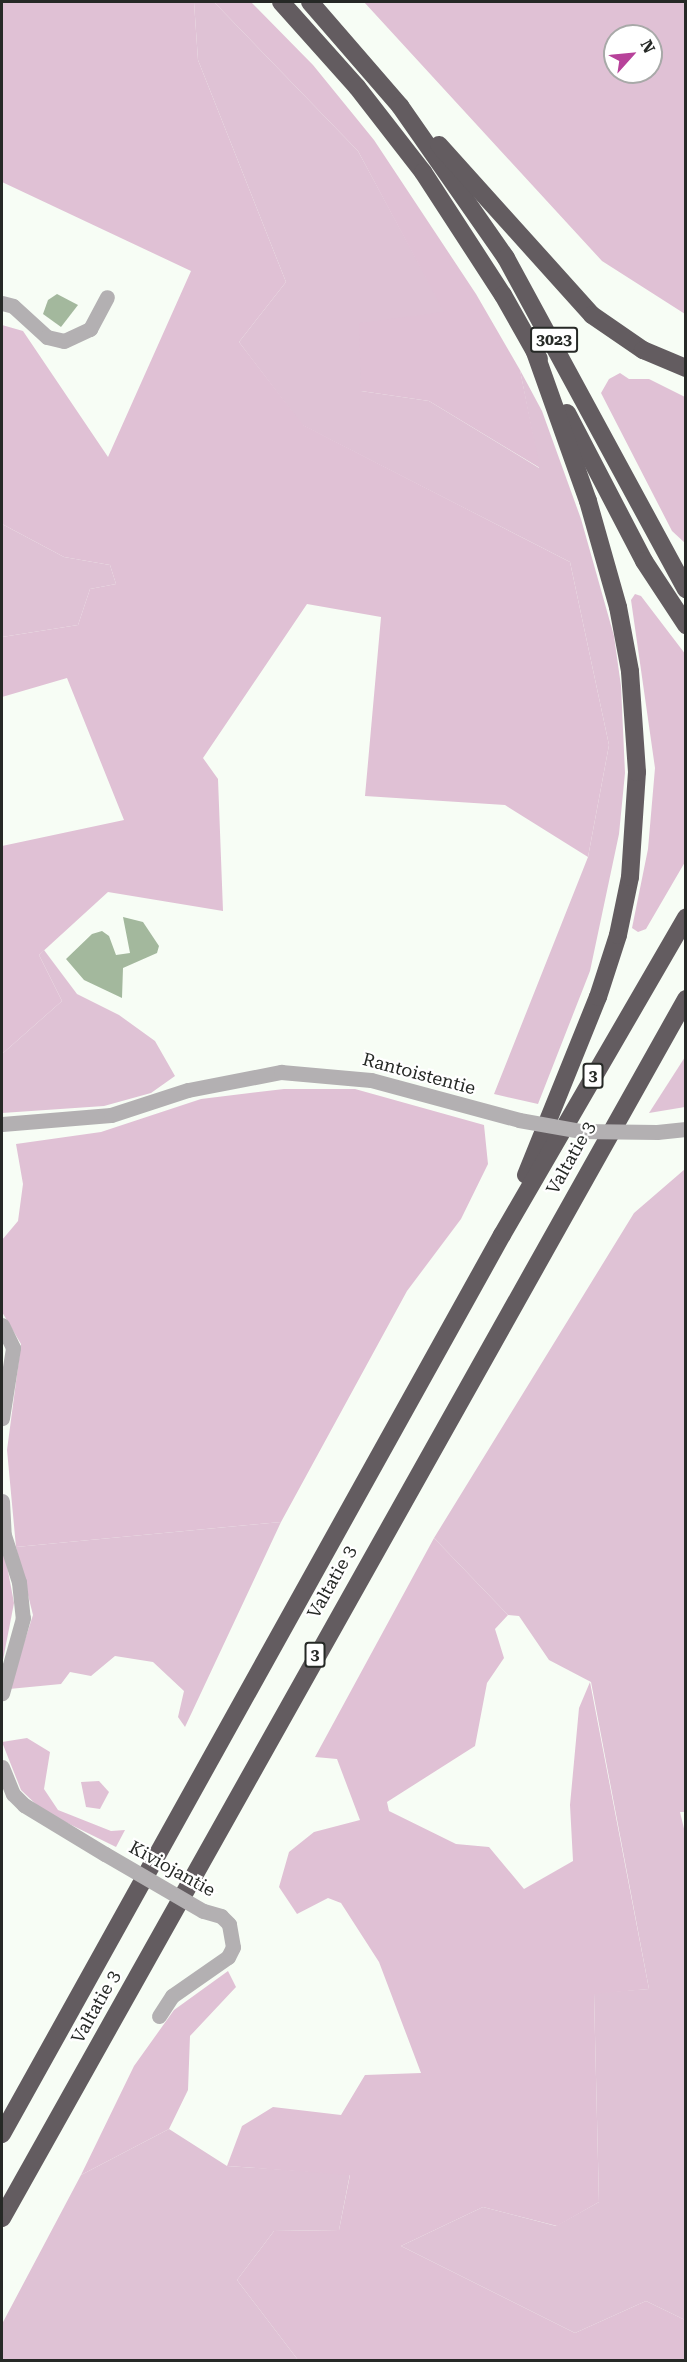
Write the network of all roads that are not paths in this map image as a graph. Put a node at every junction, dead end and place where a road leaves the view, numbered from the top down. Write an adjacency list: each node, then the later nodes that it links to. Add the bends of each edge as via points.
1 (281, 2): 6 (highway, 3023, via 357,87 423,172)
2 (310, 2): 3 (highway, 3023)
3 (400, 106): 7 (highway, via 463,169 592,315 643,350); 8 (highway, 3023, via 506,258)
4 (107, 297): 5 (street, via 90,329 64,341 47,337 13,306)
5 (2, 303)
6 (534, 349): 9 (highway, 3023, via 644,561); 14 (highway, via 588,501 618,607 630,671 637,772 630,877 618,936 598,997)
7 (686, 368)
8 (686, 589)
9 (686, 625)
10 (686, 918): 14 (highway, Valtatie 3 / 3)
11 (686, 999): 22 (highway, Valtatie 3 / 3)
12 (2, 1124): 13 (street, Rantoistentie, bridge, via 111,1115 188,1090 281,1072 371,1080 519,1120 580,1131)
13 (686, 1129)
14 (502, 1235): 21 (highway, Valtatie 3 / 3)
15 (2, 1325): 16 (street, via 13,1348)
16 (2, 1418)
17 (2, 1501): 18 (street, via 4,1535 19,1582 23,1618)
18 (2, 1693)
19 (2, 1767): 20 (street, Kiviojantie, bridge, via 13,1794 24,1805 229,1924 233,1947 228,1957 172,1996)
20 (159, 2016)
21 (2, 2134)
22 (2, 2218)

